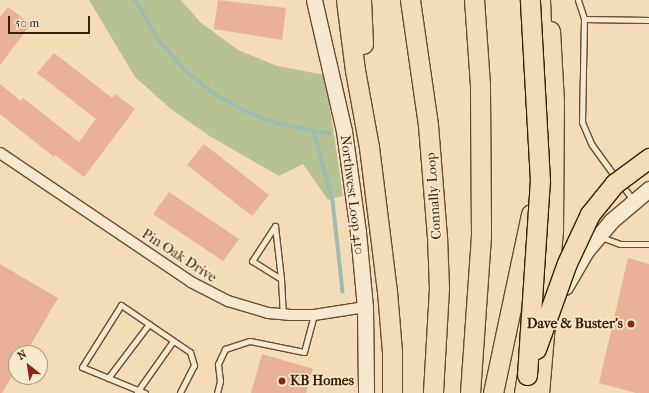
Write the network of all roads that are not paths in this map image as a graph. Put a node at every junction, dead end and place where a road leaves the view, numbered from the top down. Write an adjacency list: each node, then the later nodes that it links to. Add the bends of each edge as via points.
1 (314, 0): 20 (main road, Northwest Loop 410, via 344,131)
2 (346, 0): 12 (highway)
3 (361, 0): 12 (highway)
4 (474, 0): 34 (highway, via 480,86 482,234)
5 (530, 0): 26 (highway, bridge, via 540,181)
6 (540, 0): 35 (highway, via 541,115 536,187)
7 (548, 0): 36 (highway, via 554,102 553,231)
8 (578, 0): 10 (lane)
9 (410, 3): 33 (highway, Connally Loop, via 428,125 437,236 439,288)
10 (584, 19): 11 (lane); 16 (lane, via 582,122 592,145)
11 (649, 20)
12 (369, 147): 32 (highway, via 389,310)
13 (0, 153): 21 (street, Pin Oak Drive, via 209,292 247,308)
14 (649, 158): 26 (highway, bridge, via 614,184 590,214 566,263)
15 (649, 189): 16 (main road)
16 (633, 200): 17 (main road)
17 (598, 236): 18 (lane, via 620,244); 36 (main road, via 565,286 550,329)
18 (649, 244)
19 (281, 279): 19 (lane, via 276,233 275,226 252,261); 21 (lane)
20 (365, 307): 22 (street, Pin Oak Drive); 31 (main road, Northwest Loop 410)
21 (283, 314): 22 (street, Pin Oak Drive)
22 (314, 315): 30 (lane, via 304,352 250,341 226,349 218,364 220,381)
23 (149, 324): 24 (lane); 25 (lane); 25 (lane, via 121,305 82,367)
24 (173, 341): 27 (lane); 29 (lane, via 190,352 194,365)
25 (108, 378): 27 (lane)
26 (525, 384)
27 (137, 391): 28 (lane)
28 (145, 393)
29 (180, 393)
30 (217, 393)
31 (366, 393)
32 (392, 393)
33 (433, 393)
34 (470, 393)
35 (493, 393)
36 (540, 393)

